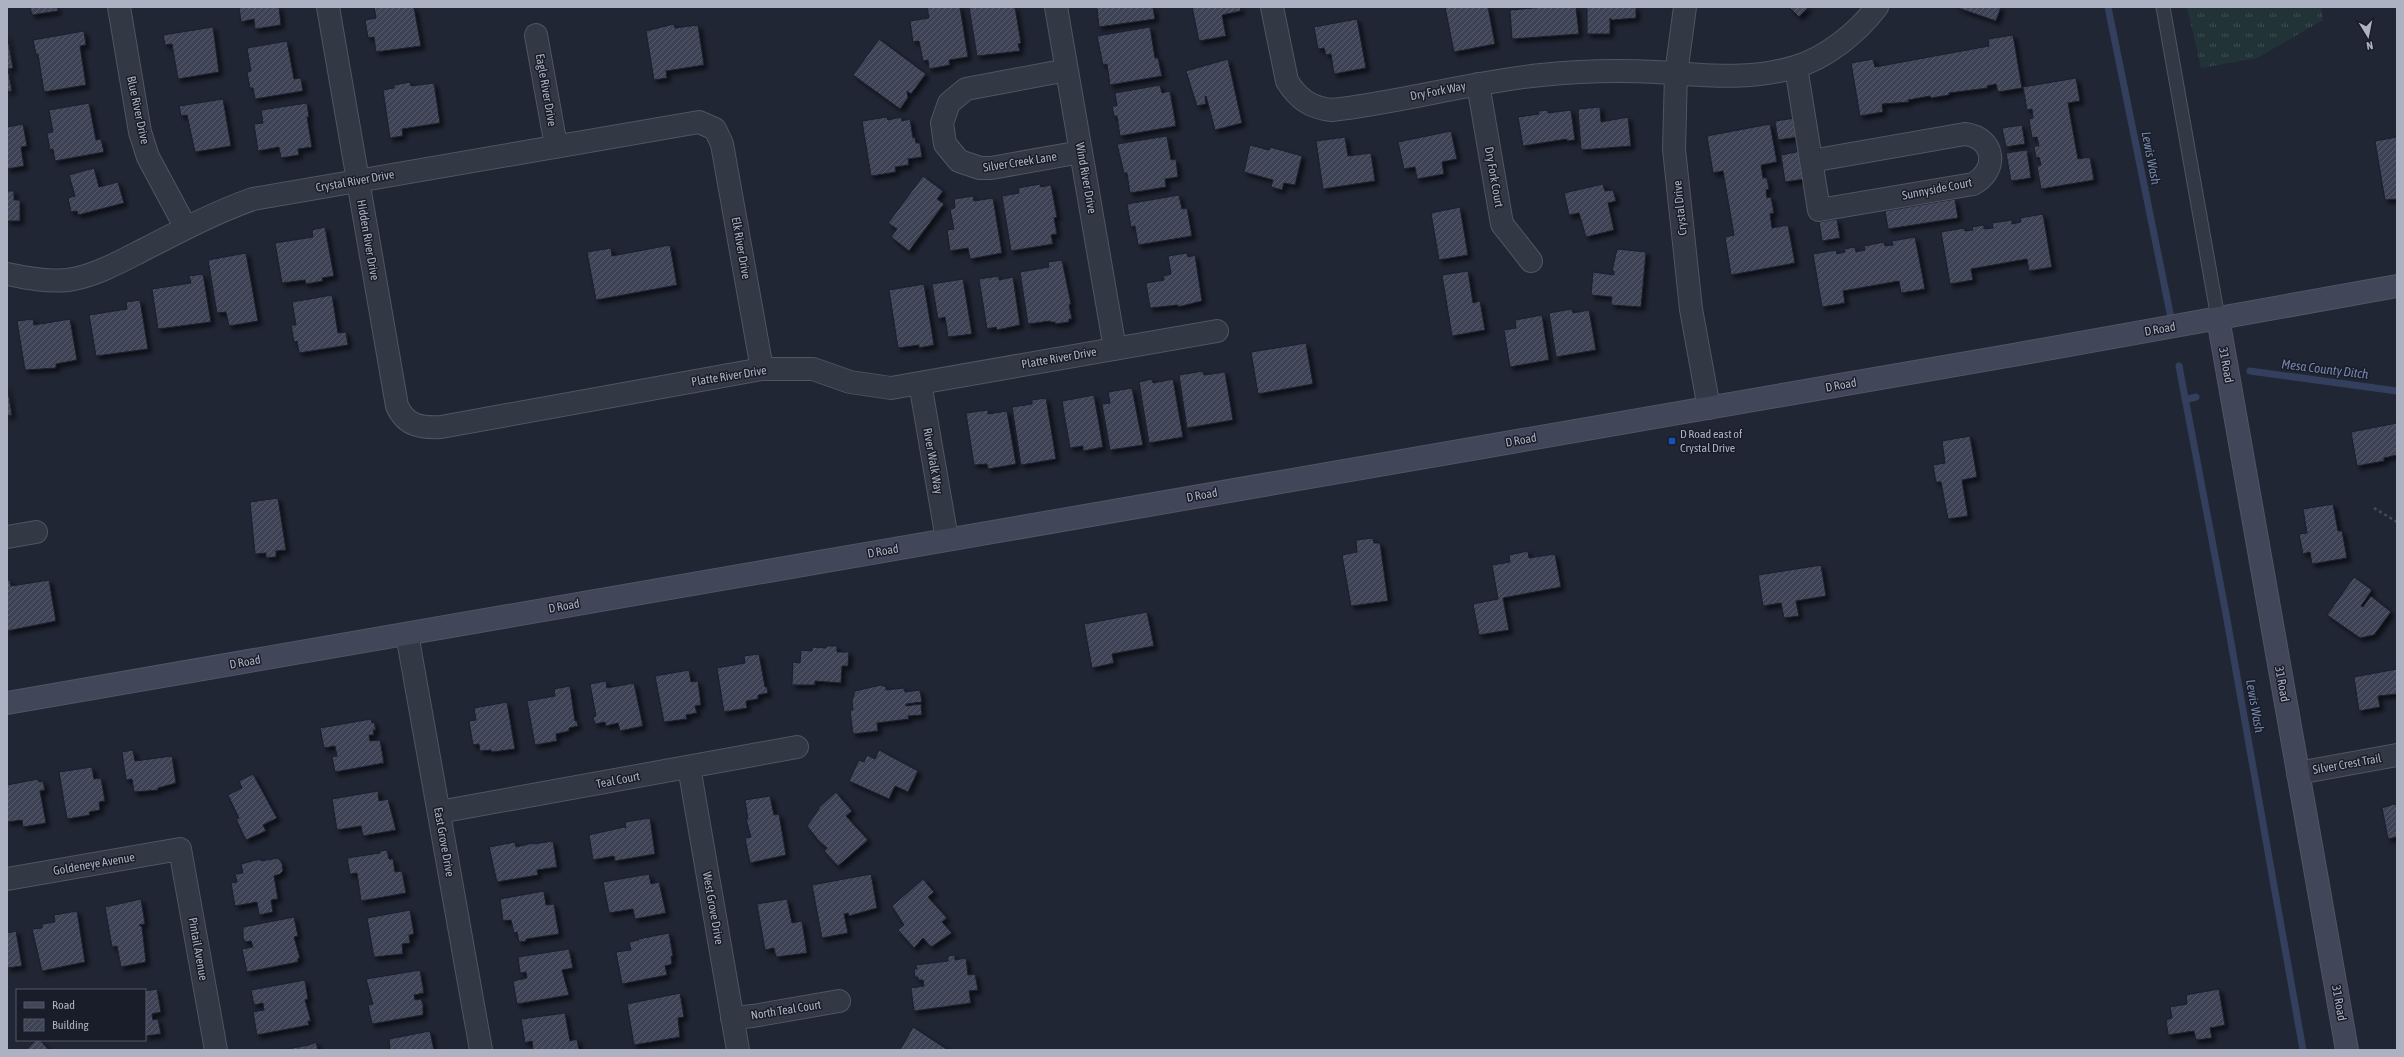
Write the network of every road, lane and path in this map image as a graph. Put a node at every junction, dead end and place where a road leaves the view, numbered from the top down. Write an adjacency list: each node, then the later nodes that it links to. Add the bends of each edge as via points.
1 (119, 7): 18 (street, Blue River Drive, via 140,132 148,157)
2 (328, 7): 17 (street, Hidden River Drive)
3 (1056, 7): 10 (street, Wind River Drive)
4 (1272, 7): 12 (street, Dry Fork Way, via 1287,81 1292,91 1310,105 1332,110 1343,109)
5 (1685, 7): 11 (street, Crystal Drive)
6 (1877, 7): 9 (street, Dry Fork Way, via 1837,44)
7 (2163, 7): 22 (lane)
8 (536, 35): 14 (street, Eagle River Drive)
9 (1796, 67): 11 (street, Dry Fork Way, via 1735,77); 16 (street, Sunnyside Court)
10 (1067, 70): 15 (street, Wind River Drive); 15 (street, Silver Creek Lane, via 966,89 956,94 944,112 942,134 951,154 964,164 980,168)
11 (1676, 74): 12 (street, Dry Fork Way, via 1593,71); 27 (street, Crystal Drive, via 1675,157 1691,309)
12 (1478, 84): 19 (street, Dry Fork Court, via 1502,224)
13 (715, 128): 14 (street, Crystal River Drive, via 699,122); 25 (street, Elk River Drive, via 726,162)
14 (556, 146): 17 (street, Crystal River Drive)
15 (1081, 152): 24 (street, Wind River Drive)
16 (1811, 161): 16 (street, Sunnyside Court, via 1819,210 1973,184 1987,173 1990,156 1979,138 1965,134)
17 (358, 181): 18 (street, Crystal River Drive, via 253,199 220,210); 28 (street, Hidden River Drive, via 397,406)
18 (186, 228): 20 (street, Crystal River Drive, via 115,264 69,280 44,280)
19 (1531, 261)
20 (7, 274)
21 (2397, 286): 22 (street, D Road)
22 (2218, 318): 27 (street, D Road); 39 (street, 31 Road)
23 (1217, 330): 24 (street, Platte River Drive)
24 (1115, 348): 26 (street, Platte River Drive)
25 (762, 369): 26 (street, Platte River Drive, via 813,369 850,382 891,388); 28 (street, Platte River Drive, via 441,427 423,428)
26 (920, 383): 33 (street, River Walk Way)
27 (1709, 408): 33 (street, D Road)
28 (407, 422)
29 (2374, 508): 30 (path)
30 (2397, 522)
31 (36, 532): 32 (street)
32 (7, 537)
33 (947, 540): 34 (street, D Road)
34 (407, 634): 35 (street, D Road); 40 (street, East Grove Drive)
35 (7, 703)
36 (797, 747): 38 (street, Teal Court)
37 (2397, 755): 39 (street, Silver Crest Trail)
38 (689, 767): 40 (street, Teal Court); 44 (street, West Grove Drive)
39 (2298, 773): 48 (street, 31 Road)
40 (439, 812): 46 (street, East Grove Drive)
41 (180, 849): 42 (street, Goldeneye Avenue); 45 (street, Pintail Avenue)
42 (7, 878)
43 (839, 1001): 44 (street, North Teal Court)
44 (732, 1018): 47 (street, West Grove Drive)
45 (216, 1050)
46 (481, 1050)
47 (738, 1050)
48 (2347, 1050)

